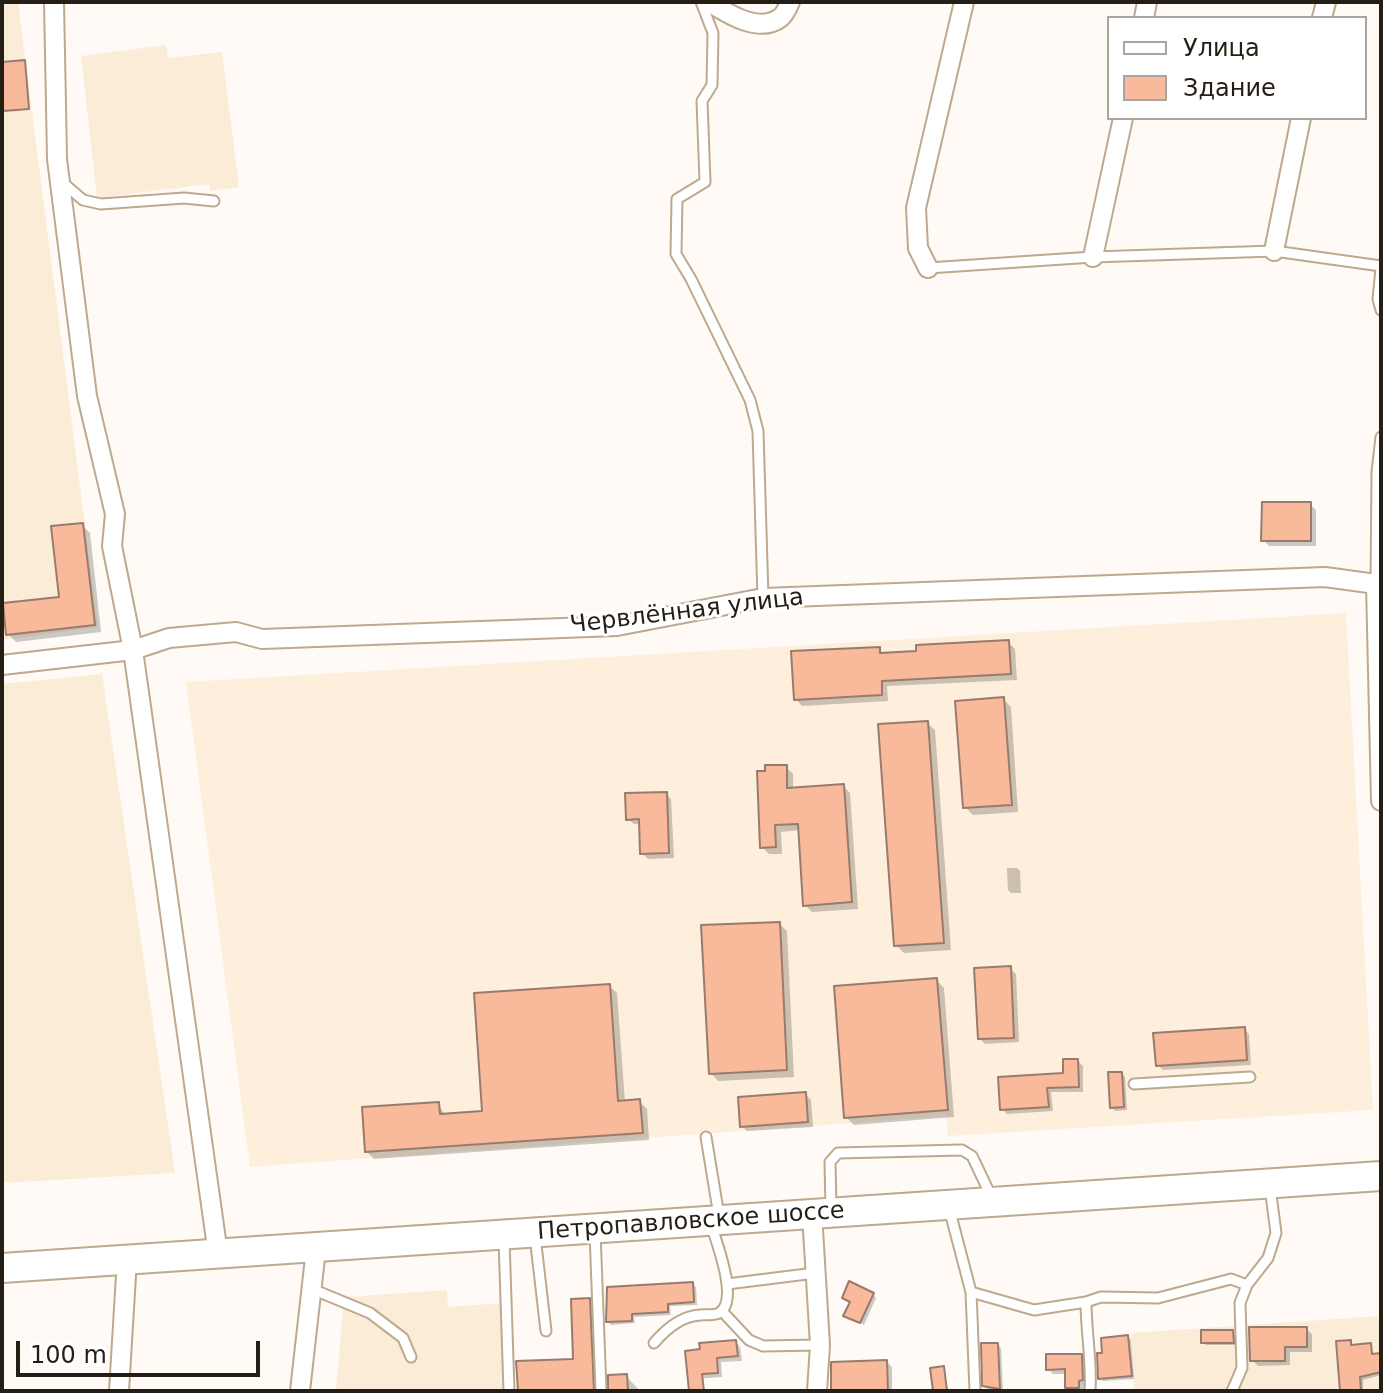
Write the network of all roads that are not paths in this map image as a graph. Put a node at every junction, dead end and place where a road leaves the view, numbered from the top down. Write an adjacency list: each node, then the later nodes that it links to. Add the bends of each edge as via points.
1 (54, 2): 8 (street)
2 (701, 2): 17 (lane, via 713,33 712,85 702,101 705,182 677,199 676,254 750,400 758,431)
3 (709, 2): 4 (street, via 739,20 765,23 781,18)
4 (790, 2)
5 (964, 2): 12 (street, via 916,208 918,248)
6 (1123, 120): 11 (street)
7 (1301, 120): 10 (street)
8 (59, 179): 9 (lane, via 83,200 101,204); 18 (street, via 87,396 115,514 112,546)
9 (214, 201)
10 (1274, 251): 11 (lane); 13 (lane)
11 (1093, 257): 12 (lane)
12 (928, 268)
13 (1381, 268): 14 (lane)
14 (1381, 310)
15 (1381, 437): 16 (lane)
16 (1376, 584): 17 (street, Червлённая улица, via 1325,577); 20 (street)
17 (763, 598): 18 (street, Червлённая улица, via 617,626 262,639 236,632 169,638)
18 (133, 650): 19 (street, Червлённая улица); 34 (street)
19 (2, 665)
20 (1381, 801)
21 (1250, 1077): 22 (lane)
22 (1134, 1084)
23 (706, 1137): 29 (lane)
24 (1381, 1176): 25 (main road, Петропавловское шоссе)
25 (1269, 1184): 26 (main road, Петропавловское шоссе); 39 (lane, via 1276,1233 1268,1258)
26 (994, 1202): 27 (main road, Петропавловское шоссе); 28 (lane, via 968,1152 838,1153 830,1162)
27 (948, 1205): 28 (main road, Петропавловское шоссе); 41 (lane)
28 (821, 1212): 29 (main road, Петропавловское шоссе); 37 (street)
29 (714, 1220): 30 (main road, Петропавловское шоссе); 38 (lane)
30 (595, 1229): 31 (main road, Петропавловское шоссе); 51 (lane)
31 (535, 1233): 32 (main road, Петропавловское шоссе); 44 (lane)
32 (504, 1235): 33 (main road, Петропавловское шоссе); 50 (lane)
33 (316, 1249): 34 (main road, Петропавловское шоссе); 40 (street)
34 (218, 1254): 35 (main road, Петропавловское шоссе)
35 (127, 1259): 36 (main road, Петропавловское шоссе); 48 (street)
36 (2, 1268)
37 (816, 1273): 38 (lane); 46 (street)
38 (727, 1284): 43 (lane)
39 (1247, 1285): 42 (lane, via 1231,1279 1158,1298 1101,1297); 55 (lane, via 1240,1303 1242,1368)
40 (312, 1289): 47 (lane, via 370,1313 403,1338); 49 (street)
41 (971, 1292): 42 (lane, via 1034,1310); 53 (lane)
42 (1086, 1302): 54 (lane)
43 (722, 1311): 45 (lane, via 668,1326); 46 (lane, via 755,1344)
44 (546, 1331)
45 (654, 1343)
46 (820, 1345): 52 (street)
47 (411, 1357)
48 (119, 1391)
49 (300, 1391)
50 (509, 1391)
51 (601, 1391)
52 (817, 1391)
53 (975, 1391)
54 (1090, 1391)
55 (1232, 1391)

